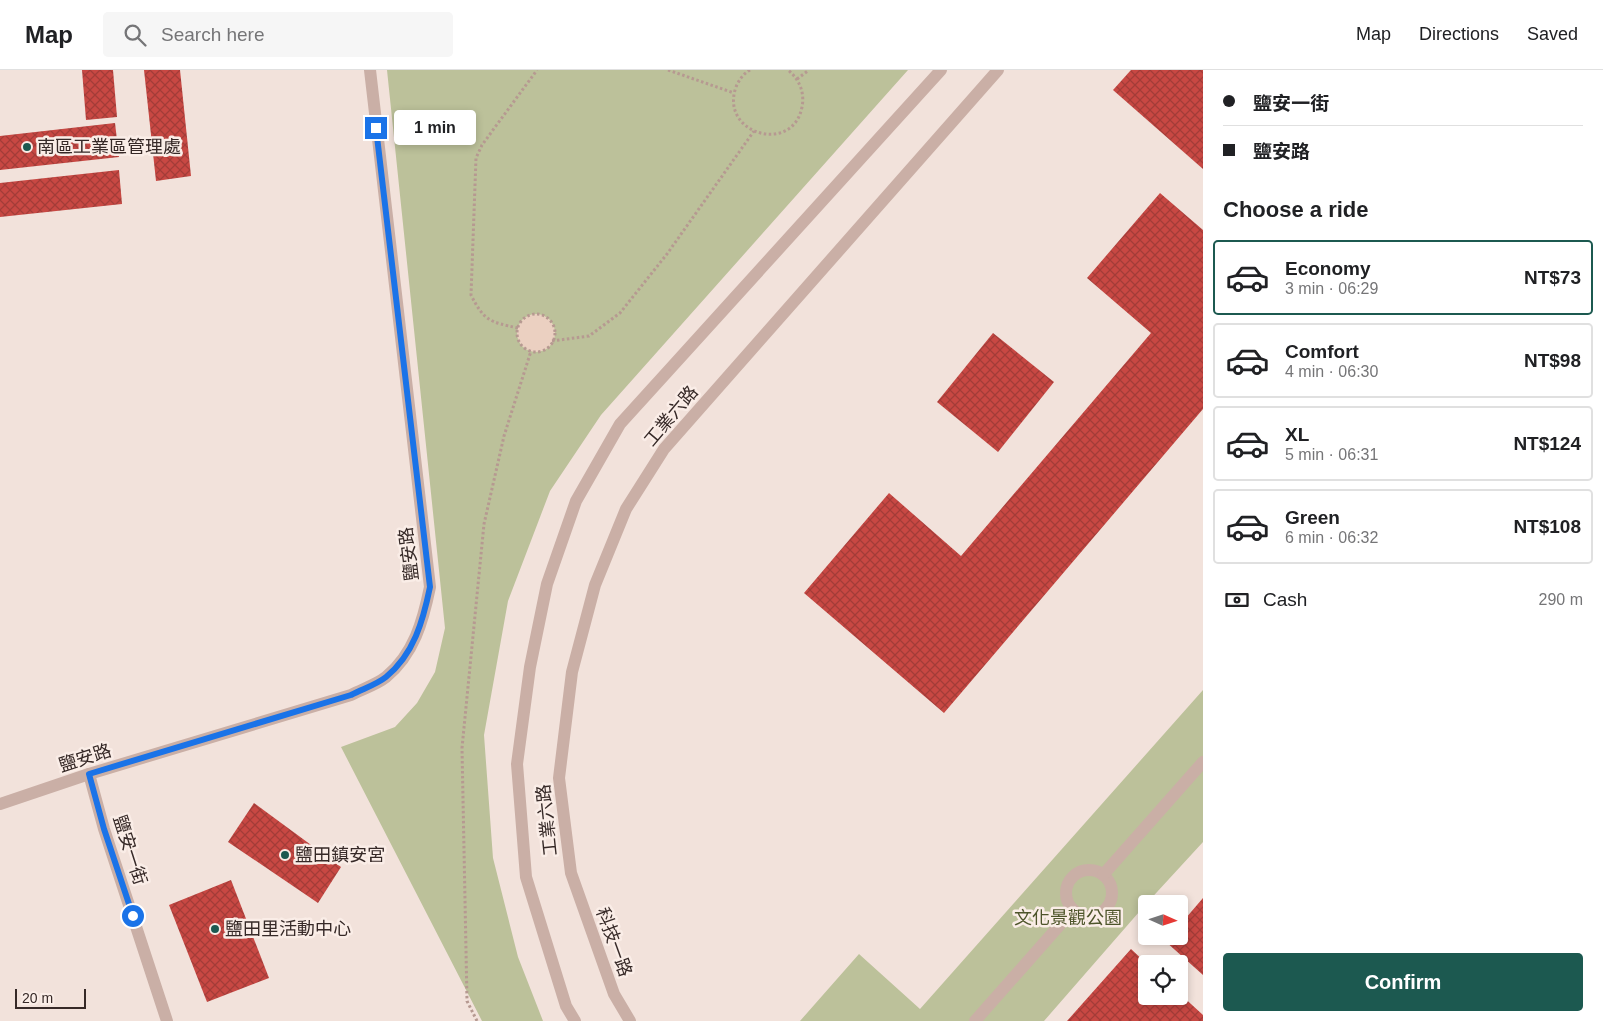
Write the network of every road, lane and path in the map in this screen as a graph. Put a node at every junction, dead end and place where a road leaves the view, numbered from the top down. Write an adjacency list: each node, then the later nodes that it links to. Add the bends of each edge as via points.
1 (370, 70): 16 (street, 鹽安路, via 430,587 422,624 406,657 385,678 351,695)
2 (537, 70): 12 (path, via 476,158 471,295 479,311 493,323)
3 (668, 70): 10 (path)
4 (750, 70): 10 (path, via 738,82)
5 (788, 70): 9 (path)
6 (809, 70): 9 (path)
7 (941, 70): 23 (street, 工業六路, via 620,424 576,501 548,584 530,667 517,764 526,877 566,1006)
8 (998, 70): 18 (street, 工業六路, via 664,449 626,509 595,584 572,672 559,778)
9 (797, 79): 11 (path, via 804,101 796,122 776,134)
10 (734, 93): 11 (path, via 737,115)
11 (754, 132): 13 (path, via 668,254 620,313 589,336)
12 (518, 328): 13 (path, via 529,316 541,316 551,323); 14 (path, via 521,345)
13 (552, 341): 14 (path, via 544,350)
14 (531, 351): 22 (path, via 504,436 484,524 462,748 467,1001)
15 (1203, 762): 19 (street)
16 (89, 774): 17 (street, 鹽安路); 21 (street, 鹽安一街)
17 (0, 804)
18 (571, 873): 24 (street, 科技一路, via 614,994)
19 (1103, 875): 20 (street, via 1096,871 1080,871 1074,875 1069,881 1066,896); 20 (street, via 1108,880 1112,895 1106,908 1093,916)
20 (1073, 910): 25 (street)
21 (166, 1021)
22 (477, 1021)
23 (575, 1021)
24 (630, 1021)
25 (975, 1021)

